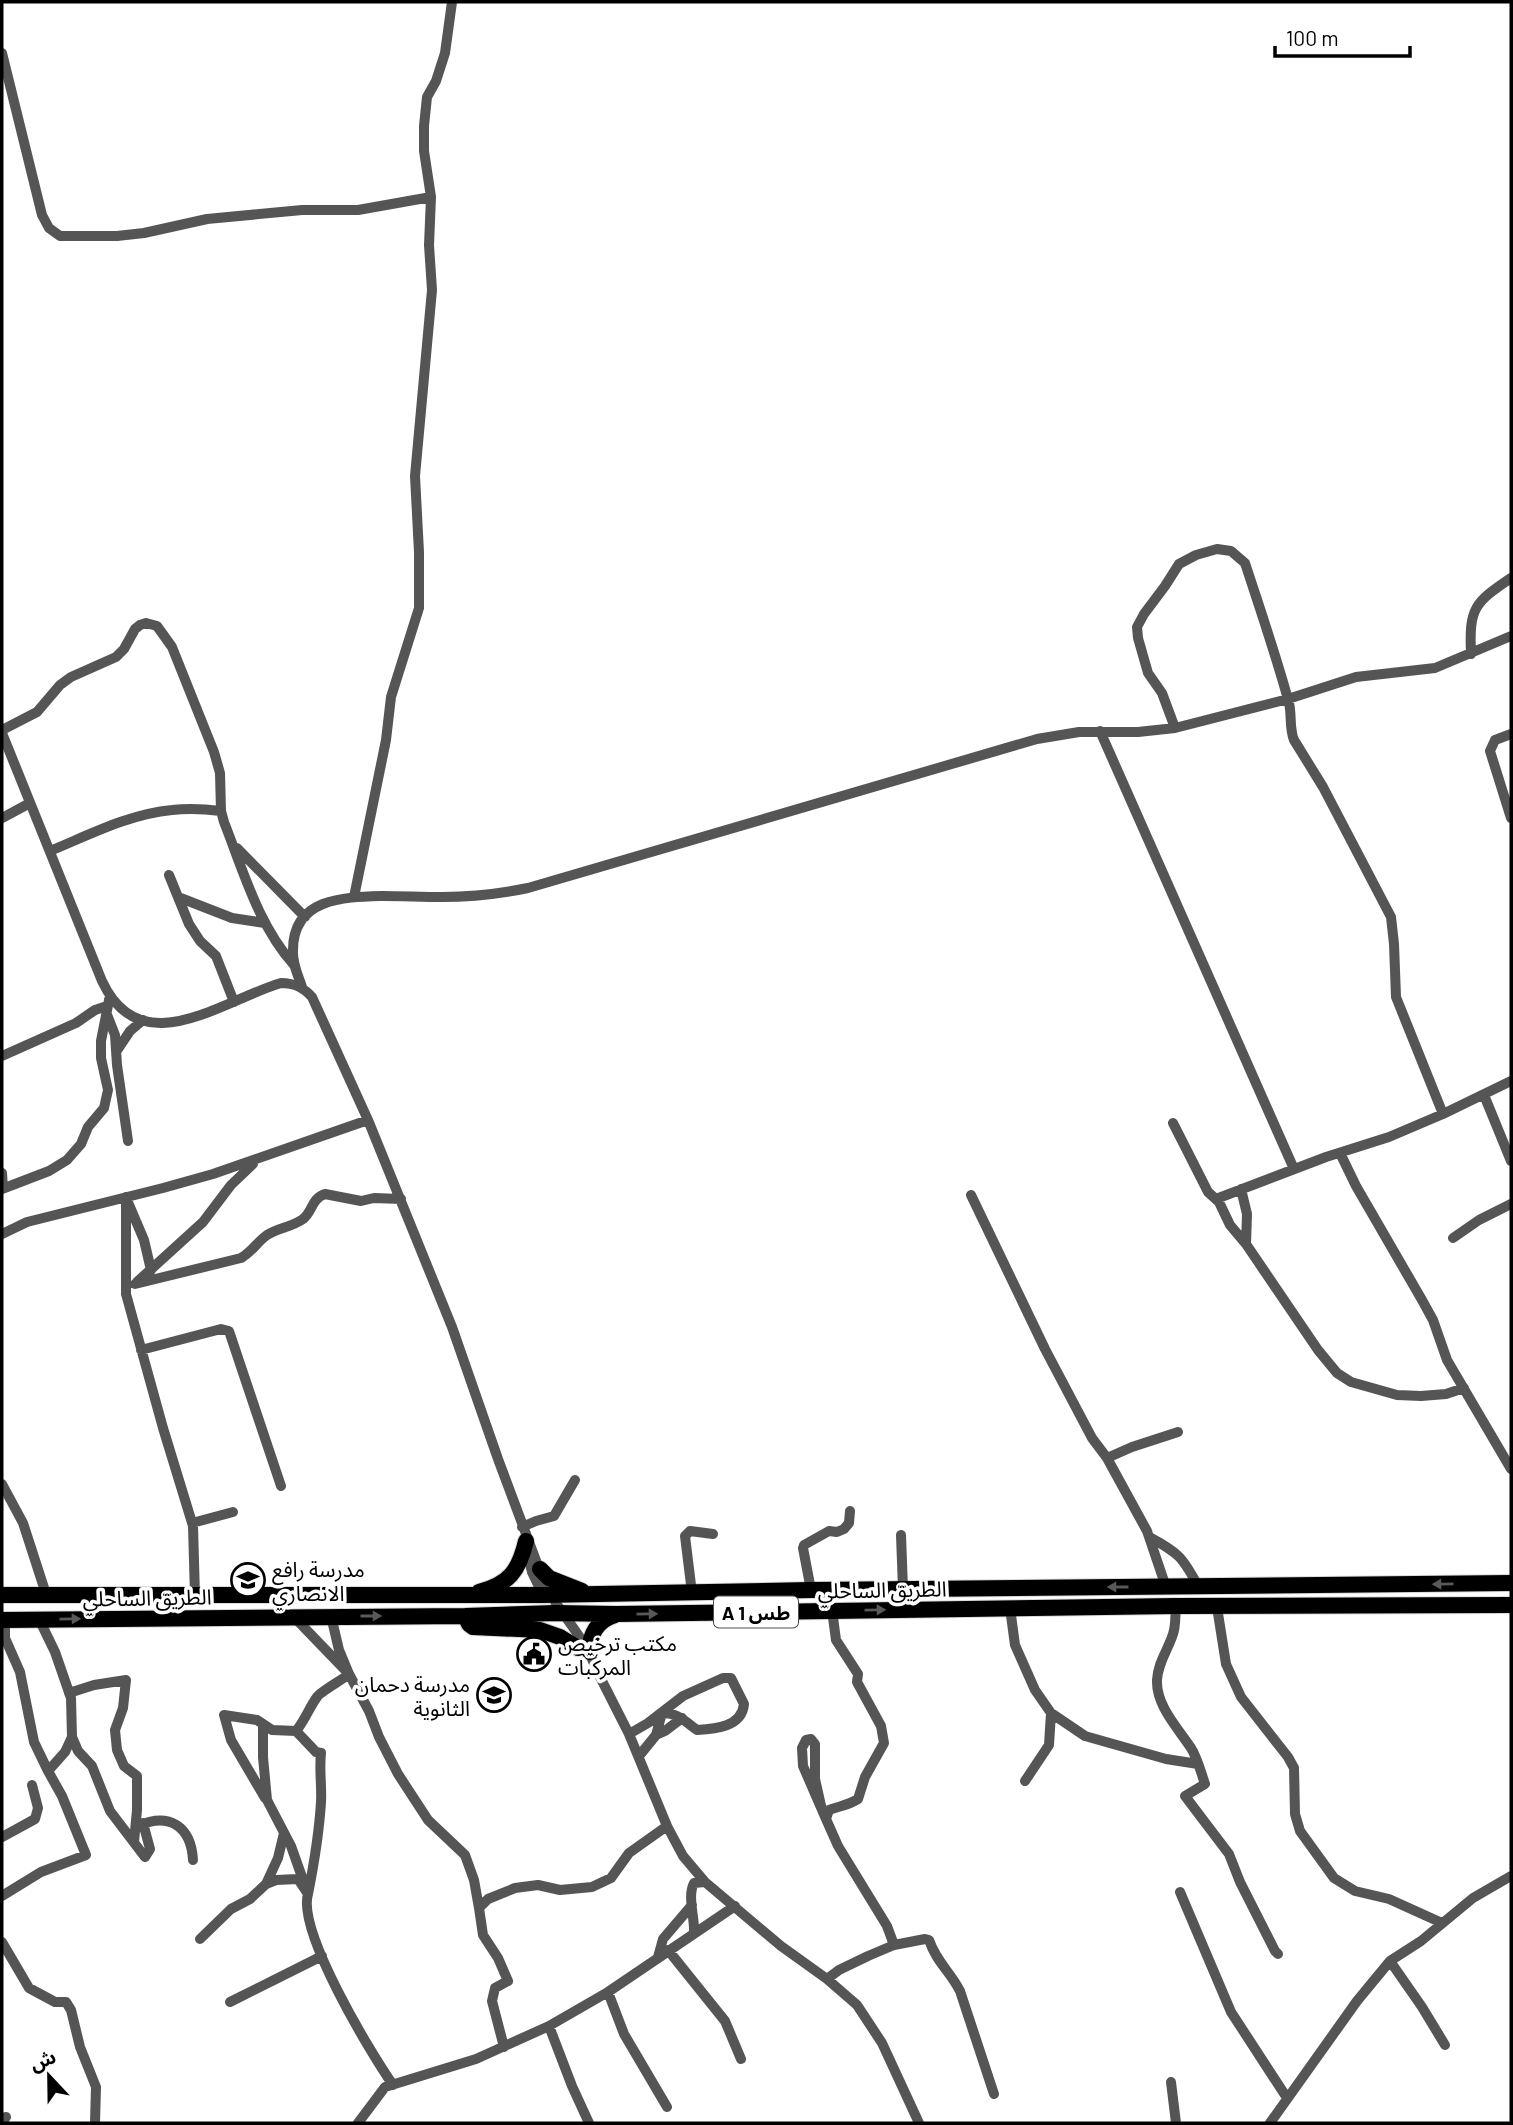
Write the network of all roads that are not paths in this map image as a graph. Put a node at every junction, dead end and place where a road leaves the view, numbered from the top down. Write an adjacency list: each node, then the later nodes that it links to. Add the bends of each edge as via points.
1 (452, 2): 3 (street, via 445,53 427,97 424,142)
2 (2, 53): 3 (street, via 43,215 49,228 60,236 117,236 207,219 358,210)
3 (431, 197): 20 (street, via 432,306 415,477 419,608 391,697)
4 (1511, 578): 6 (street, via 1488,593 1474,611)
5 (1511, 636): 6 (street)
6 (1471, 654): 7 (street, via 1426,670 1356,677)
7 (1288, 699): 8 (street); 8 (street, via 1245,563 1231,551 1217,549 1179,564 1137,627 1148,673 1162,692); 32 (street, via 1294,740 1391,917 1396,998)
8 (1175, 727): 10 (street)
9 (2, 731): 12 (street); 13 (street, via 37,712 65,680 116,657 140,625 157,626 172,647 214,752)
10 (1100, 731): 20 (street, via 1037,738 528,888 484,896); 39 (street)
11 (1511, 734): 15 (street, via 1495,740 1490,751)
12 (30, 803): 14 (street); 17 (street)
13 (221, 811): 16 (street); 17 (street, via 149,813)
14 (2, 818)
15 (1511, 818)
16 (232, 843): 21 (street); 22 (street)
17 (50, 851): 26 (street)
18 (169, 874): 19 (street)
19 (178, 897): 22 (street, via 232,918); 25 (street, via 194,933 216,956)
20 (354, 897): 21 (street, via 330,900)
21 (305, 917): 23 (street, via 293,941)
22 (265, 923): 23 (street)
23 (295, 967): 24 (street)
24 (302, 987): 25 (street, via 281,984); 33 (street, via 316,1003)
25 (234, 1002): 27 (street, via 182,1022)
26 (108, 1004): 27 (street); 28 (street); 29 (street); 41 (street, via 100,1049 108,1090 104,1108 67,1160)
27 (143, 1020): 28 (street, via 124,1037)
28 (117, 1051): 35 (street)
29 (2, 1056)
30 (1511, 1081): 31 (street)
31 (1484, 1096): 32 (street); 38 (street)
32 (1443, 1114): 36 (street)
33 (368, 1120): 37 (street); 45 (street)
34 (1173, 1123): 46 (street, via 1203,1184)
35 (128, 1141)
36 (1340, 1153): 39 (street); 55 (street, via 1433,1320 1447,1360)
37 (260, 1159): 44 (street); 51 (street)
38 (1511, 1161)
39 (1294, 1169): 42 (street)
40 (2, 1173): 41 (street)
41 (2, 1189)
42 (1241, 1189): 46 (street); 50 (street, via 1247,1214)
43 (971, 1195): 57 (street, via 1045,1349)
44 (125, 1197): 48 (street, via 27,1222); 51 (street, via 139,1225); 53 (street)
45 (401, 1199): 52 (street, via 361,1201 325,1194 314,1200 301,1221 267,1235 242,1258); 65 (street, via 452,1327)
46 (1216, 1199): 50 (street)
47 (1511, 1204): 49 (street)
48 (2, 1234)
49 (1453, 1238)
50 (1246, 1244): 55 (street, via 1343,1379 1409,1397)
51 (151, 1270): 52 (street)
52 (135, 1284): 53 (street)
53 (125, 1294): 54 (street)
54 (141, 1350): 61 (street, via 221,1329 229,1331); 64 (street)
55 (1464, 1388): 58 (street)
56 (1178, 1432): 57 (street)
57 (1107, 1458): 68 (street)
58 (1511, 1469)
59 (575, 1480): 65 (street, via 554,1516 536,1521)
60 (2, 1484): 76 (street, via 23,1523)
61 (281, 1486)
62 (850, 1511): 74 (street, via 844,1529 829,1531 804,1545)
63 (233, 1512): 64 (street)
64 (192, 1523): 81 (street)
65 (524, 1534): 69 (street); 79 (highway, via 519,1566 507,1579); 80 (street, via 532,1572)
66 (713, 1534): 75 (street, via 690,1531 685,1536)
67 (901, 1535): 73 (street)
68 (1151, 1538): 71 (street, via 1183,1559); 72 (street)
69 (540, 1569): 77 (highway, via 556,1582); 80 (street)
70 (1511, 1584): 71 (highway, الطريق الساحلي / A 1 طس, one-way to 71)
71 (1198, 1586): 72 (highway, الطريق الساحلي / A 1 طس)
72 (1166, 1587): 73 (highway, الطريق الساحلي / A 1 طس, one-way to 73)
73 (903, 1589): 74 (highway, الطريق الساحلي / A 1 طس)
74 (811, 1590): 75 (highway, الطريق الساحلي / A 1 طس)
75 (692, 1593): 77 (highway, الطريق الساحلي / A 1 طس)
76 (46, 1594): 78 (highway, الطريق الساحلي / A 1 طس); 81 (highway, الطريق الساحلي / A 1 طس)
77 (590, 1594): 80 (highway, الطريق الساحلي / A 1 طس)
78 (2, 1595)
79 (463, 1595): 80 (highway, الطريق الساحلي / A 1 طس); 81 (highway, الطريق الساحلي / A 1 طس)
80 (546, 1595): 87 (street)
81 (195, 1596)
82 (1511, 1605): 84 (highway, الطريق الساحلي / A 1 طس)
83 (1176, 1606): 84 (highway, الطريق الساحلي / A 1 طس); 85 (highway, الطريق الساحلي / A 1 طس); 106 (street, via 1174,1633 1163,1653 1158,1687)
84 (1217, 1607): 127 (street, via 1226,1664 1241,1697 1288,1756 1294,1768 1300,1830 1334,1878 1354,1891 1389,1899)
85 (1010, 1608): 86 (highway, الطريق الساحلي / A 1 طس, one-way to 85); 98 (street, via 1015,1645 1035,1690)
86 (832, 1610): 88 (highway, الطريق الساحلي / A 1 طس, one-way to 86); 111 (street, via 836,1640 858,1674 884,1742 858,1799)
87 (559, 1614): 88 (highway, الطريق الساحلي / A 1 طس); 91 (highway, الطريق الساحلي / A 1 طس); 94 (street)
88 (616, 1614): 94 (highway, via 597,1625)
89 (293, 1616): 90 (highway, الطريق الساحلي / A 1 طس); 92 (highway, الطريق الساحلي / A 1 طس, one-way to 89); 95 (street)
90 (331, 1616): 91 (highway, الطريق الساحلي / A 1 طس, one-way to 91); 95 (street)
91 (465, 1616): 94 (highway, via 473,1627 540,1630)
92 (39, 1619): 93 (highway, الطريق الساحلي / A 1 طس); 96 (street)
93 (3, 1620): 107 (street, via 5,1638 20,1672 34,1742)
94 (584, 1650): 102 (street)
95 (349, 1674): 101 (street, via 317,1695); 126 (street, via 398,1774 428,1819 465,1855)
96 (69, 1693): 104 (street); 112 (street, via 126,1680 115,1730 124,1766 137,1776)
97 (662, 1713): 99 (street); 99 (street, via 683,1696 723,1678 731,1678 744,1704 741,1716 716,1729 697,1730); 102 (street); 103 (street)
98 (1052, 1713): 106 (street, via 1085,1736); 108 (street, via 1049,1745)
99 (682, 1718): 103 (street)
100 (263, 1724): 101 (street, via 272,1730); 110 (street); 110 (street, via 224,1715 231,1740)
101 (296, 1731): 122 (street, via 321,1753 317,1848)
102 (629, 1734): 105 (street)
103 (656, 1735): 105 (street)
104 (72, 1737): 107 (street); 116 (street, via 92,1766 110,1811)
105 (639, 1756): 113 (street)
106 (1198, 1764): 133 (street, via 1205,1784 1185,1796 1229,1854)
107 (48, 1771): 123 (street, via 86,1855 41,1872)
108 (1025, 1781)
109 (32, 1785): 115 (street, via 38,1808 35,1819)
110 (267, 1800): 114 (street)
111 (824, 1814): 111 (street, via 803,1766 806,1740 815,1744 815,1779); 131 (street)
112 (139, 1825): 116 (street); 116 (street, via 150,1849 145,1857); 117 (street, via 167,1820 186,1832)
113 (667, 1826): 119 (street, via 683,1856); 126 (street, via 629,1853 611,1878 592,1887 516,1888 488,1899)
114 (284, 1833): 120 (street); 122 (street)
115 (2, 1837)
116 (134, 1842)
117 (193, 1860)
118 (1510, 1880): 127 (street, via 1473,1898)
119 (705, 1882): 124 (street, via 694,1883); 125 (street)
120 (266, 1884): 122 (street, via 298,1879); 129 (street)
121 (1180, 1892): 147 (street, via 1231,2012)
122 (308, 1894): 134 (street, via 308,1917)
123 (2, 1896)
124 (692, 1905): 128 (street); 135 (street, via 663,1939)
125 (735, 1906): 128 (street); 137 (street)
126 (480, 1908): 142 (street, via 484,1935 508,1981 495,1989 492,2001)
127 (1442, 1923): 136 (street)
128 (694, 1933): 132 (street)
129 (200, 1939)
130 (2, 1942): 149 (street, via 29,1987 55,2003 66,2001 71,2010 96,2087)
131 (894, 1945): 137 (street); 146 (street, via 929,1940 960,1991)
132 (668, 1950): 135 (street); 143 (street, via 725,2021)
133 (1278, 1954)
134 (322, 1956): 139 (street); 145 (street)
135 (657, 1959): 138 (street)
136 (1390, 1961): 141 (street); 147 (street)
137 (827, 1979): 152 (street, via 857,2006 882,2043)
138 (608, 1993): 140 (street); 148 (street, via 624,2034)
139 (230, 2002)
140 (549, 2026): 142 (street); 151 (street)
141 (1445, 2045)
142 (504, 2047): 145 (street)
143 (741, 2059)
144 (1171, 2082): 153 (street)
145 (393, 2085): 150 (street, via 384,2087)
146 (994, 2094)
147 (1287, 2098): 154 (street)
148 (667, 2107)
149 (95, 2123)
150 (358, 2123)
151 (589, 2123)
152 (919, 2123)
153 (1176, 2123)
154 (1269, 2123)

